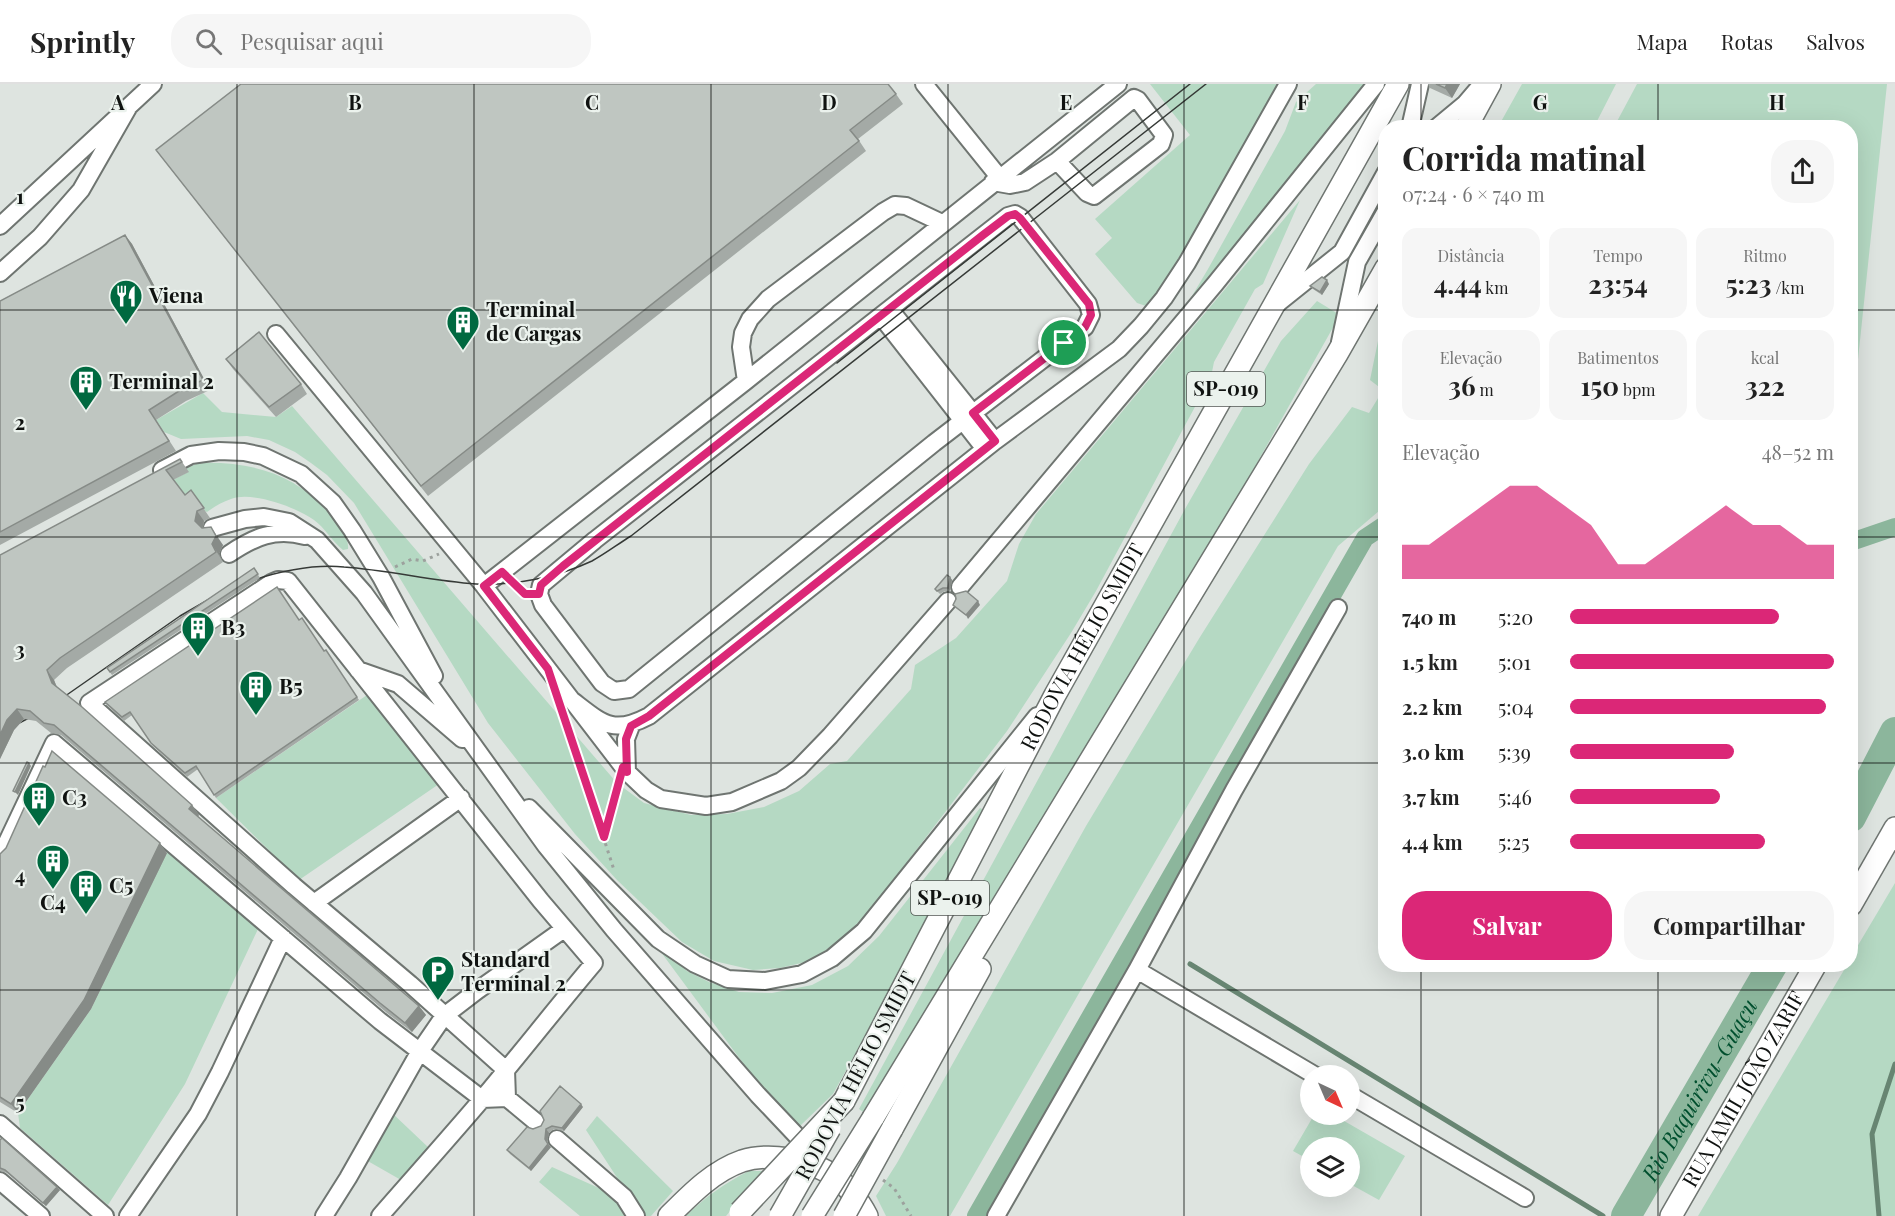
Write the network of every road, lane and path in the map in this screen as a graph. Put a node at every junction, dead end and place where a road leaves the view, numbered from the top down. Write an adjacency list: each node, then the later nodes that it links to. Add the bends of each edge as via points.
1 (153, 84): 11 (street)
2 (1118, 84): 10 (street); 16 (street)
3 (1376, 84): 38 (street, via 1215,284)
4 (1398, 84): 23 (main road, RODOVIA HÉLIO SMIDT / SP-019)
5 (1420, 84): 12 (street)
6 (1482, 84): 13 (street)
7 (1490, 84): 14 (main road)
8 (929, 86): 16 (street)
9 (1288, 86): 29 (street, via 1187,263 1141,326 1119,349)
10 (1127, 104): 15 (street); 15 (street, via 1138,100 1163,131 1161,144 1147,156 1094,196)
11 (128, 108): 20 (street); 21 (street, via 81,190 40,237)
12 (1412, 120)
13 (1446, 120)
14 (1470, 120)
15 (1056, 161): 16 (street, via 1018,185)
16 (996, 179): 18 (street)
17 (1378, 187): 23 (street, via 1342,252)
18 (942, 223): 27 (street); 27 (street, via 906,206 895,205 768,299 743,333)
19 (1378, 224): 26 (street, via 1357,262)
20 (0, 226)
21 (0, 273)
22 (1378, 282): 26 (main road, RODOVIA HÉLIO SMIDT / SP-019)
23 (1272, 308): 43 (main road, RODOVIA HÉLIO SMIDT / SP-019)
24 (886, 312): 28 (street); 28 (street, via 1015,214 1082,295 1091,315 1085,327); 39 (street, via 563,566 541,585)
25 (276, 334): 37 (street)
26 (1337, 354): 53 (main road, RODOVIA HÉLIO SMIDT / SP-019)
27 (746, 381): 35 (street)
28 (968, 417): 29 (street); 39 (street, via 629,689 614,691 602,683 543,605)
29 (990, 445): 45 (street, via 649,716)
30 (149, 477): 36 (street, via 191,455 244,452 263,456 301,474 333,503)
31 (212, 528): 32 (street, via 264,517 289,522)
32 (317, 540): 33 (street, via 280,532 253,540); 46 (street, via 364,593)
33 (229, 554)
34 (423, 561): 36 (path, via 402,562)
35 (502, 572): 37 (street); 39 (path, via 525,594)
36 (381, 578): 46 (street)
37 (484, 586): 44 (street)
38 (960, 587)
39 (539, 594)
40 (948, 601): 49 (street, via 830,736 781,781 732,802 706,806 661,799)
41 (1338, 608): 60 (street)
42 (358, 670): 47 (street, via 398,684); 50 (street); 57 (street, via 288,581 278,580 89,703)
43 (1055, 694): 48 (street, via 864,931 832,958 802,974 765,981 728,978 695,964 658,939); 68 (main road, RODOVIA HÉLIO SMIDT / SP-019)
44 (568, 707): 45 (street, via 604,724); 49 (street); 52 (path)
45 (631, 726): 49 (street, via 626,739)
46 (468, 736): 47 (street)
47 (481, 755): 48 (street)
48 (491, 769): 73 (street, via 546,846 614,930)
49 (625, 769): 52 (path)
50 (461, 798): 57 (street); 58 (street)
51 (1895, 828): 56 (main road)
52 (604, 837): 55 (path)
53 (1034, 853): 85 (main road, RODOVIA HÉLIO SMIDT / SP-019, bridge); 86 (main road, bridge, via 1009,915)
54 (0, 857): 59 (street, via 54,743)
55 (614, 871)
56 (1858, 892)
57 (314, 903): 62 (street)
58 (564, 929): 62 (street); 65 (street, via 594,963)
59 (283, 938): 63 (street); 79 (street, via 198,1114)
60 (1137, 970): 64 (street); 88 (street)
61 (1811, 972): 89 (main road, RUA JAMIL JOÃO ZARIF)
62 (444, 1016): 63 (street); 65 (street)
63 (420, 1051): 67 (street); 80 (street)
64 (1300, 1067)
65 (506, 1070): 66 (street); 67 (street)
66 (507, 1098): 67 (street); 70 (street)
67 (482, 1099): 81 (street)
68 (844, 1101): 76 (main road, bridge); 84 (main road, RODOVIA HÉLIO SMIDT / SP-019, bridge)
69 (1360, 1101): 75 (street)
70 (536, 1122)
71 (0, 1124): 78 (street)
72 (557, 1139): 82 (street, via 624,1197)
73 (833, 1175): 83 (main road, via 779,1158 743,1161 696,1189); 87 (main road)
74 (0, 1181): 77 (street)
75 (1525, 1198)
76 (738, 1214)
77 (41, 1216)
78 (105, 1216)
79 (128, 1216)
80 (324, 1216)
81 (380, 1216)
82 (636, 1216)
83 (669, 1216)
84 (780, 1216)
85 (812, 1216)
86 (844, 1216)
87 (867, 1216)
88 (996, 1216)
89 (1671, 1216)

